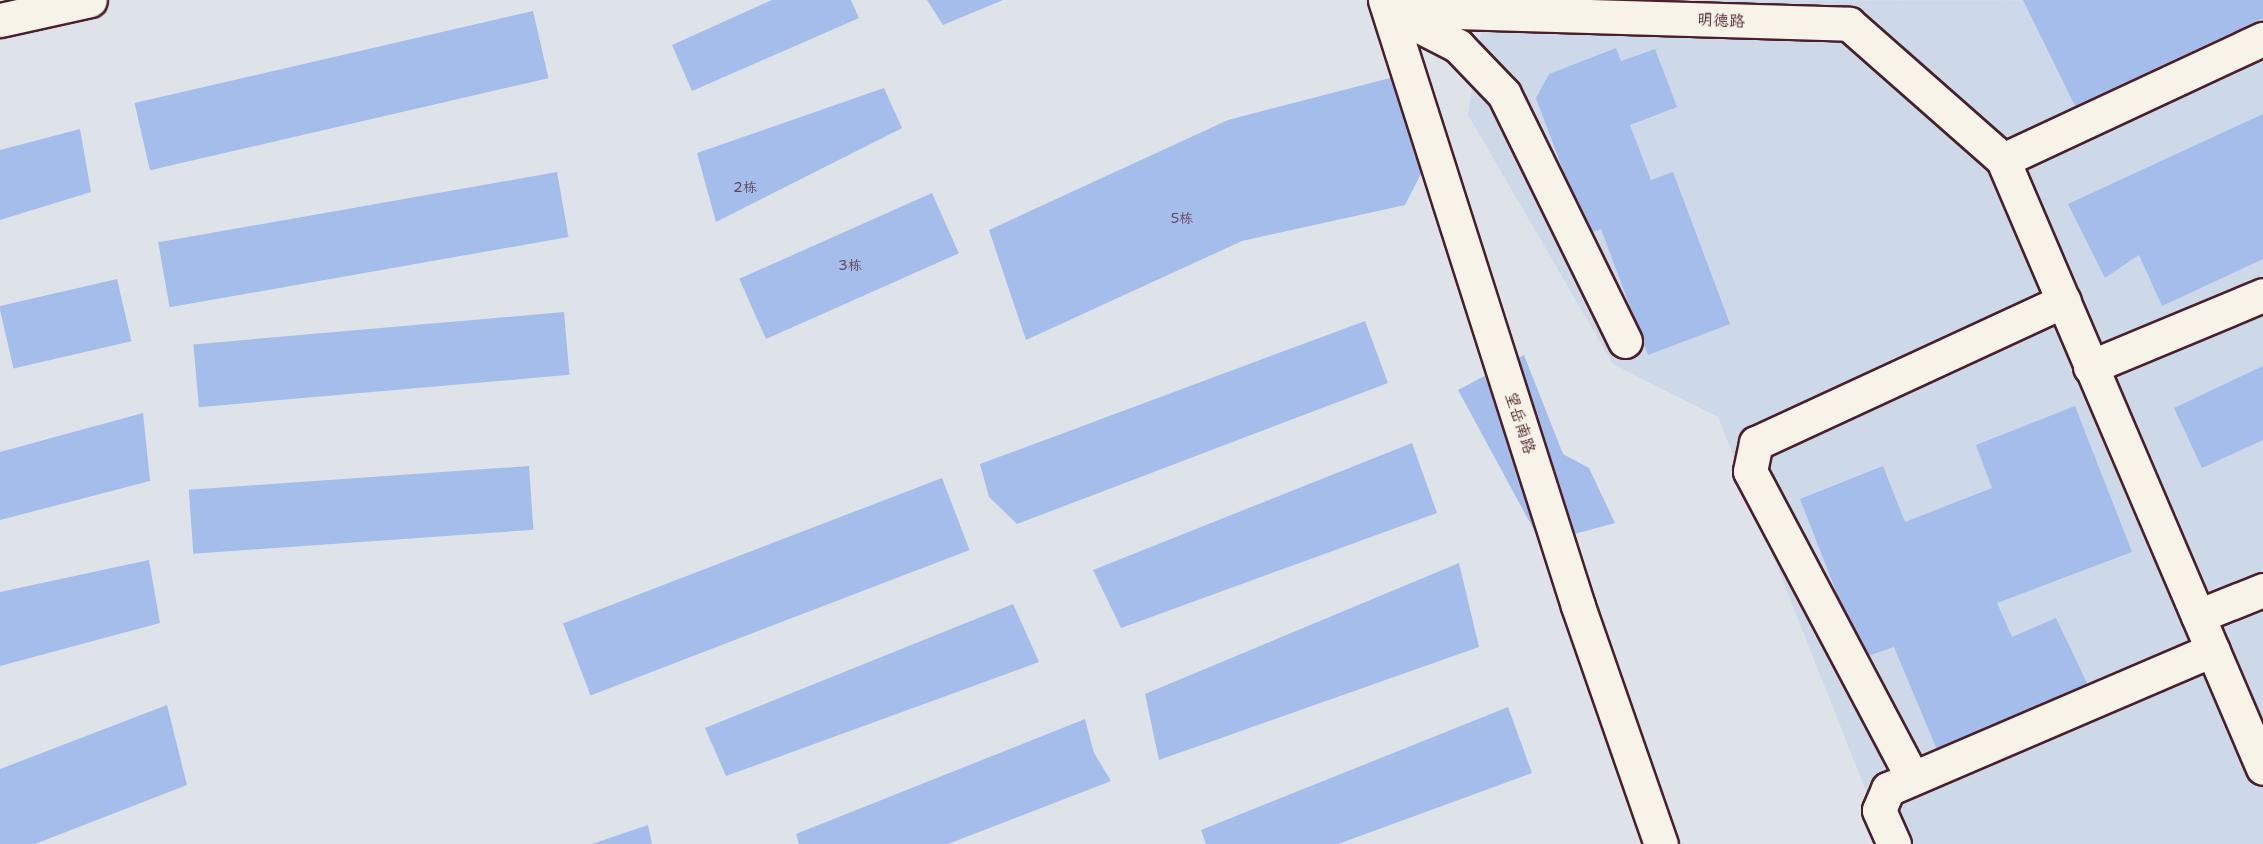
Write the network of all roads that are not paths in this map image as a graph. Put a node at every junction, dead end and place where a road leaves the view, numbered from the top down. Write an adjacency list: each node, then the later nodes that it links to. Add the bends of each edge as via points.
1 (90, 0): 4 (street)
2 (1387, 5): 3 (street, 明德路); 9 (street, via 1458,46 1504,94); 17 (street, 望岳南路, via 1578,606)
3 (1748, 11): 6 (street, 明德路, via 1849,24)
4 (0, 20)
5 (2263, 39): 6 (street)
6 (2003, 160): 8 (street)
7 (2263, 295): 10 (street)
8 (2064, 302): 10 (street); 16 (street, via 1756,443 1750,471)
9 (1626, 341)
10 (2090, 367): 12 (street)
11 (2263, 590): 12 (street)
12 (2198, 616): 13 (street)
13 (2212, 650): 14 (street); 16 (street)
14 (2256, 733): 15 (street)
15 (2263, 768)
16 (1912, 777): 18 (street, via 1888,789 1879,810)
17 (1661, 844)
18 (1894, 844)

